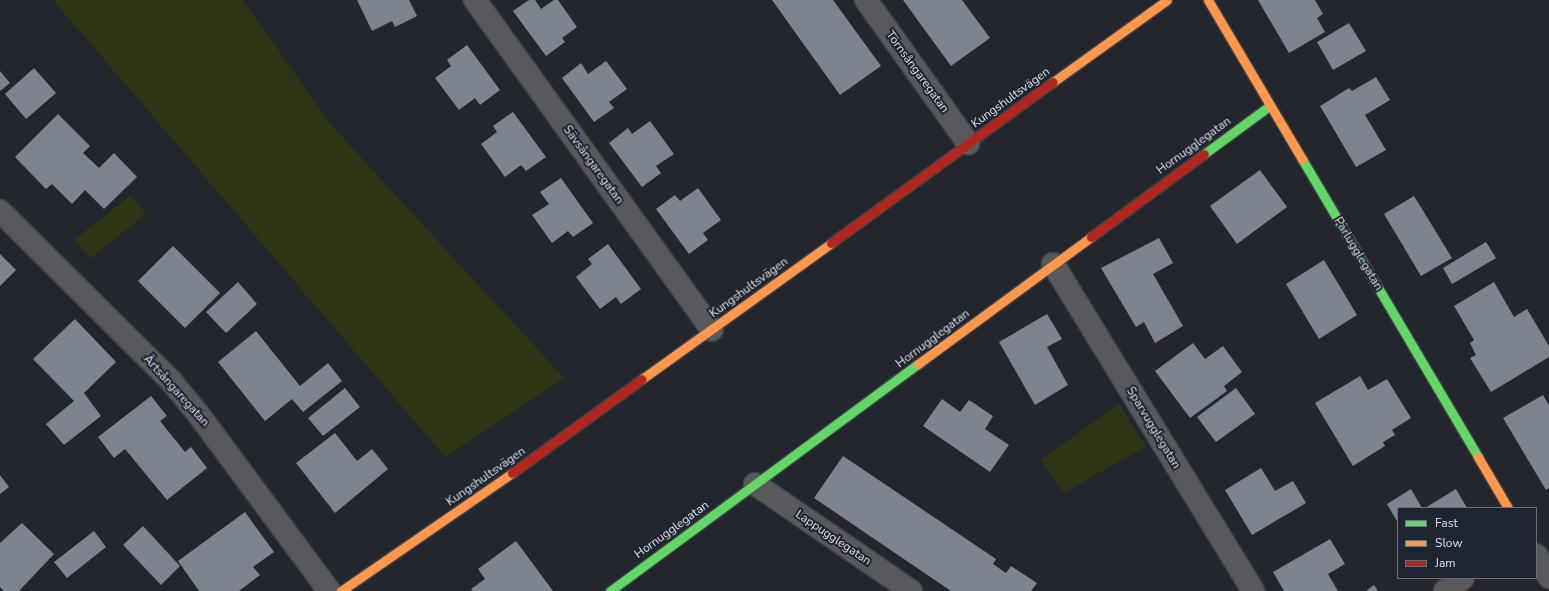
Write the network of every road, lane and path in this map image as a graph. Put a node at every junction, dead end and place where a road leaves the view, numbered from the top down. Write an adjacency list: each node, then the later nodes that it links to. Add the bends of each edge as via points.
1 (475, 0): 9 (street, Sävsångaregatan)
2 (866, 0): 6 (street, Törnsångaregatan)
3 (1168, 0): 6 (street, Kungshultsvägen)
4 (1208, 0): 5 (street, Pärlugglegatan)
5 (1270, 106): 8 (street, Hornugglegatan); 11 (street, Pärlugglegatan)
6 (968, 143): 9 (street, Kungshultsvägen)
7 (0, 211): 16 (street, Ärtsångaregatan, via 176,387)
8 (1053, 264): 10 (street, Hornugglegatan); 19 (street, Sparvugglegatan)
9 (712, 330): 17 (street, Kungshultsvägen, via 528,462)
10 (755, 484): 15 (street, Hornugglegatan); 18 (street, Lappugglegatan)
11 (1507, 507)
12 (1537, 557): 13 (street)
13 (1549, 577)
14 (1462, 579): 20 (street)
15 (617, 589)
16 (329, 591)
17 (341, 591)
18 (911, 591)
19 (1253, 591)
20 (1445, 591)

